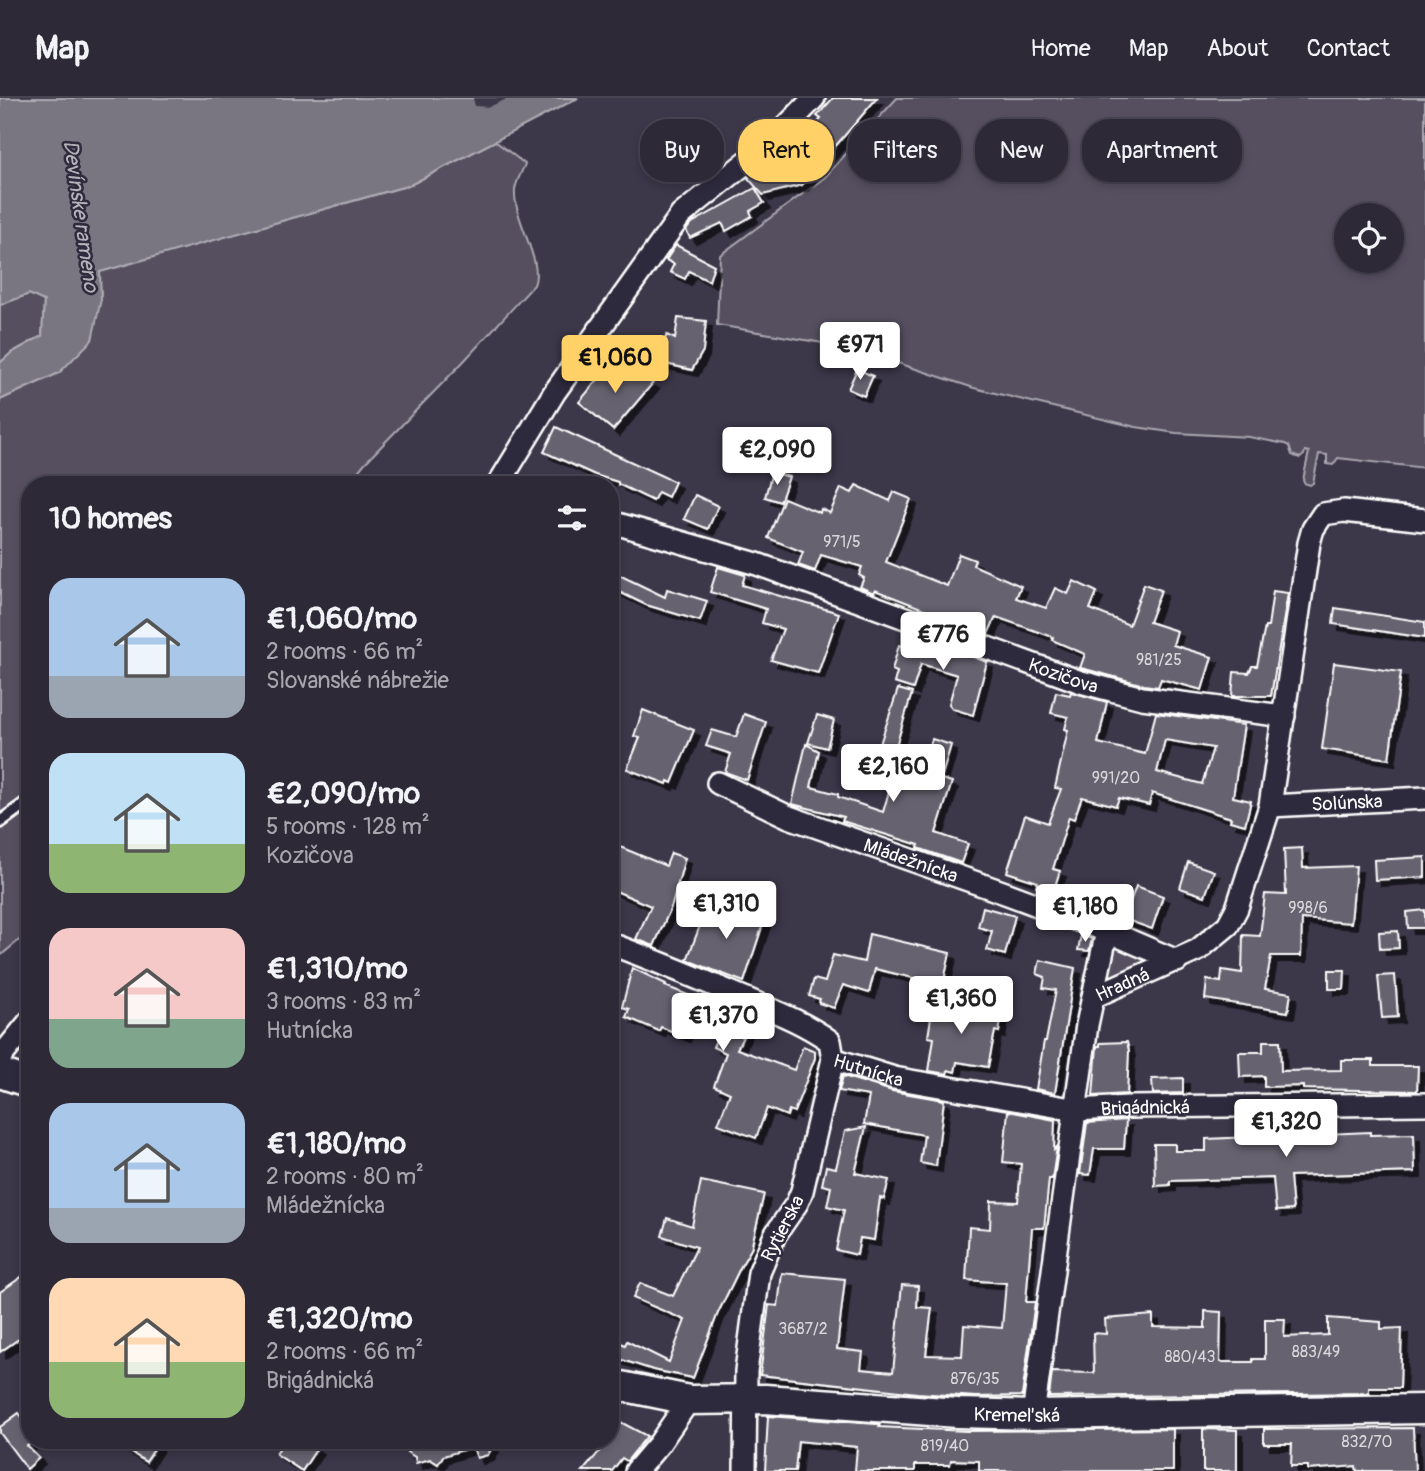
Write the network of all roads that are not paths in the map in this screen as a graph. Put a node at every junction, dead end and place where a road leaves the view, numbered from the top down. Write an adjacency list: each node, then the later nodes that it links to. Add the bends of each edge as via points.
1 (814, 98): 2 (street, via 770,143 681,215 554,393)
2 (509, 476)
3 (1425, 520): 5 (street, Hradná, via 1345,512 1323,514 1317,522 1309,543)
4 (619, 524): 5 (street, Kozičova, via 757,564 1081,681 1142,698)
5 (1283, 716): 9 (street, Hradná)
6 (718, 783): 11 (street, Mládežnícka, via 789,817)
7 (1425, 798): 9 (street, Solúnska)
8 (21, 806): 10 (lane)
9 (1270, 806): 13 (street, Hradná, via 1228,925)
10 (0, 821)
11 (1107, 931): 13 (street, Mládežnícka); 14 (street)
12 (619, 947): 17 (street, Hutnícka, via 811,1028 830,1041)
13 (1177, 961): 14 (street, Hradná)
14 (1093, 997): 21 (street, Hradná)
15 (21, 1032): 16 (street)
16 (0, 1058)
17 (833, 1059): 21 (street, Hutnícka, via 894,1078); 23 (street, Rytierska, via 802,1191 759,1273 746,1371)
18 (0, 1073): 19 (street)
19 (21, 1080)
20 (1425, 1104): 21 (street, Brigádnická)
21 (1077, 1110): 26 (street, Hradná)
22 (619, 1386): 24 (street, Kremeľská)
23 (747, 1399): 24 (street, Kremeľská); 26 (street, Kremeľská); 28 (street, Rytierska)
24 (689, 1400): 27 (street)
25 (1425, 1409): 26 (street, Kremeľská)
26 (1034, 1415)
27 (636, 1471)
28 (745, 1471)

